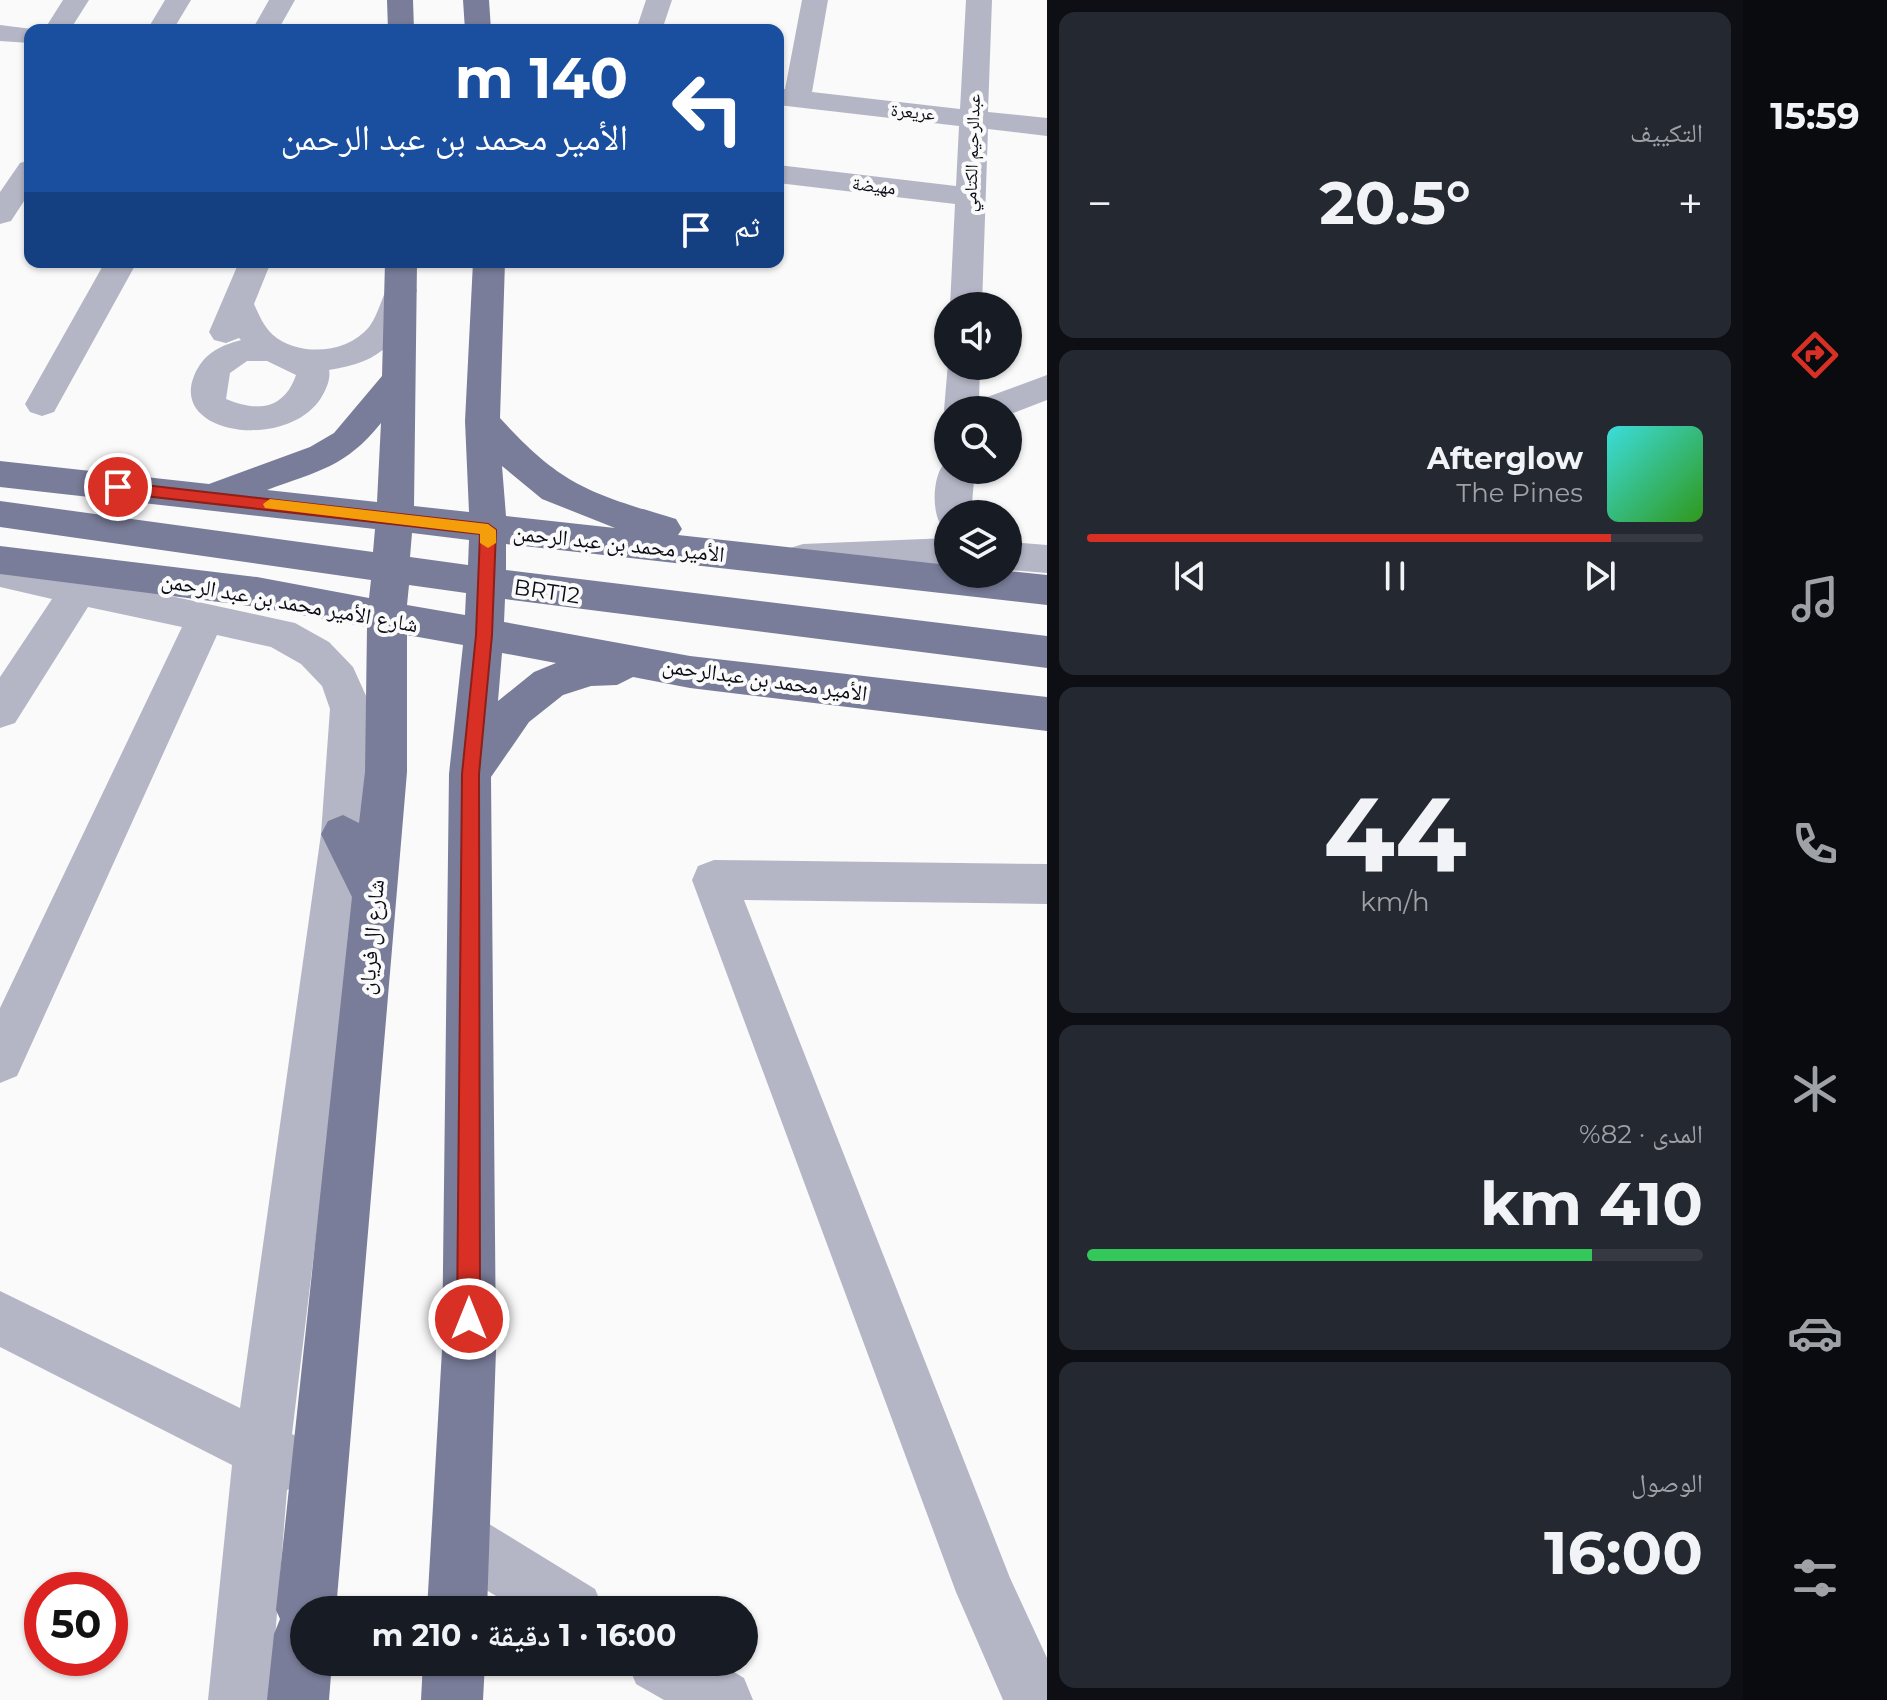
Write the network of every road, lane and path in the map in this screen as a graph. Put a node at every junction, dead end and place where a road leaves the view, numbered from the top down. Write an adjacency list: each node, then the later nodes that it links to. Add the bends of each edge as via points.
1 (76, 0): 9 (street)
2 (178, 0): 10 (street)
3 (282, 0): 11 (street)
4 (400, 0): 12 (main road)
5 (476, 0): 13 (main road)
6 (659, 0): 14 (street)
7 (815, 0): 15 (street)
8 (979, 0): 16 (street, عبدالرحيم الكتامي)
9 (61, 24)
10 (164, 24)
11 (268, 24)
12 (401, 24)
13 (478, 24)
14 (651, 24)
15 (788, 98): 16 (street, عريعرة)
16 (974, 119): 17 (street, عريعرة); 20 (street, عبدالرحيم الكتامي)
17 (1047, 127)
18 (784, 175): 20 (street, مهيضة)
19 (24, 178): 21 (street)
20 (970, 197): 26 (street, عبدالرحيم الكتامي)
21 (0, 215)
22 (118, 268): 33 (street)
23 (253, 268): 27 (street)
24 (489, 268): 34 (main road)
25 (401, 276): 28 (street, via 392,325 375,341 331,359); 30 (main road, شارع ال فريان)
26 (967, 292)
27 (238, 304): 28 (street, via 255,338); 29 (street)
28 (287, 356): 29 (street, via 251,349); 29 (street, via 314,373 306,399 292,412 261,420 231,416 209,405 205,384)
29 (210, 371)
30 (401, 376): 36 (main road, via 346,442 323,456); 38 (main road, شارع ال فريان)
31 (1047, 387): 32 (street)
32 (1022, 397)
33 (42, 404)
34 (482, 421): 39 (main road); 41 (main road, via 527,470 566,494 603,511)
35 (0, 474): 36 (main road, الأمير محمد بن عبد الرحمن)
36 (211, 497): 38 (main road, الأمير محمد بن عبد الرحمن)
37 (0, 514): 45 (main road, BRT12)
38 (397, 519): 39 (main road, الأمير محمد بن عبد الرحمن); 45 (main road, شارع ال فريان)
39 (488, 530): 41 (main road, الأمير محمد بن عبد الرحمن); 47 (main road)
40 (1022, 557): 42 (street)
41 (768, 558): 44 (main road, الأمير محمد بن عبد الرحمن)
42 (1047, 559)
43 (0, 560): 52 (main road, شارع الأمير محمد بن عبد الرحمن, via 257,592)
44 (934, 564)
45 (391, 570): 47 (main road, BRT12); 52 (main road, شارع ال فريان)
46 (0, 573): 49 (street)
47 (486, 582): 53 (main road); 54 (main road, BRT12)
48 (1022, 584): 50 (main road, الأمير محمد بن عبد الرحمن)
49 (78, 590): 51 (street); 56 (street)
50 (1047, 590)
51 (206, 617): 59 (street, via 281,634 315,653 339,678 351,709); 62 (street)
52 (387, 619): 53 (main road, شارع الأمير محمد بن عبد الرحمن); 61 (main road, شارع ال فريان, via 386,772)
53 (484, 635): 55 (main road, الأمير محمد بن عبدالرحمن); 58 (main road)
54 (1047, 652)
55 (690, 672): 57 (main road, الأمير محمد بن عبدالرحمن); 58 (main road, via 595,668 548,684 527,695 498,727)
56 (0, 711)
57 (1047, 714)
58 (470, 774): 66 (main road, via 469,1350)
59 (343, 834): 61 (main road); 64 (street)
60 (1041, 893): 77 (street, via 714,880 986,1592)
61 (375, 897): 65 (main road, شارع ال فريان)
62 (0, 1060)
63 (0, 1318): 64 (street)
64 (262, 1450): 65 (street); 73 (street)
65 (319, 1478): 67 (main road, شارع ال فريان)
66 (460, 1540): 68 (main road); 69 (street)
67 (307, 1596)
68 (458, 1596)
69 (551, 1596)
70 (300, 1676): 74 (main road)
71 (453, 1676): 75 (main road)
72 (681, 1676): 76 (street)
73 (239, 1700)
74 (298, 1700)
75 (452, 1700)
76 (720, 1700)
77 (1034, 1700)

